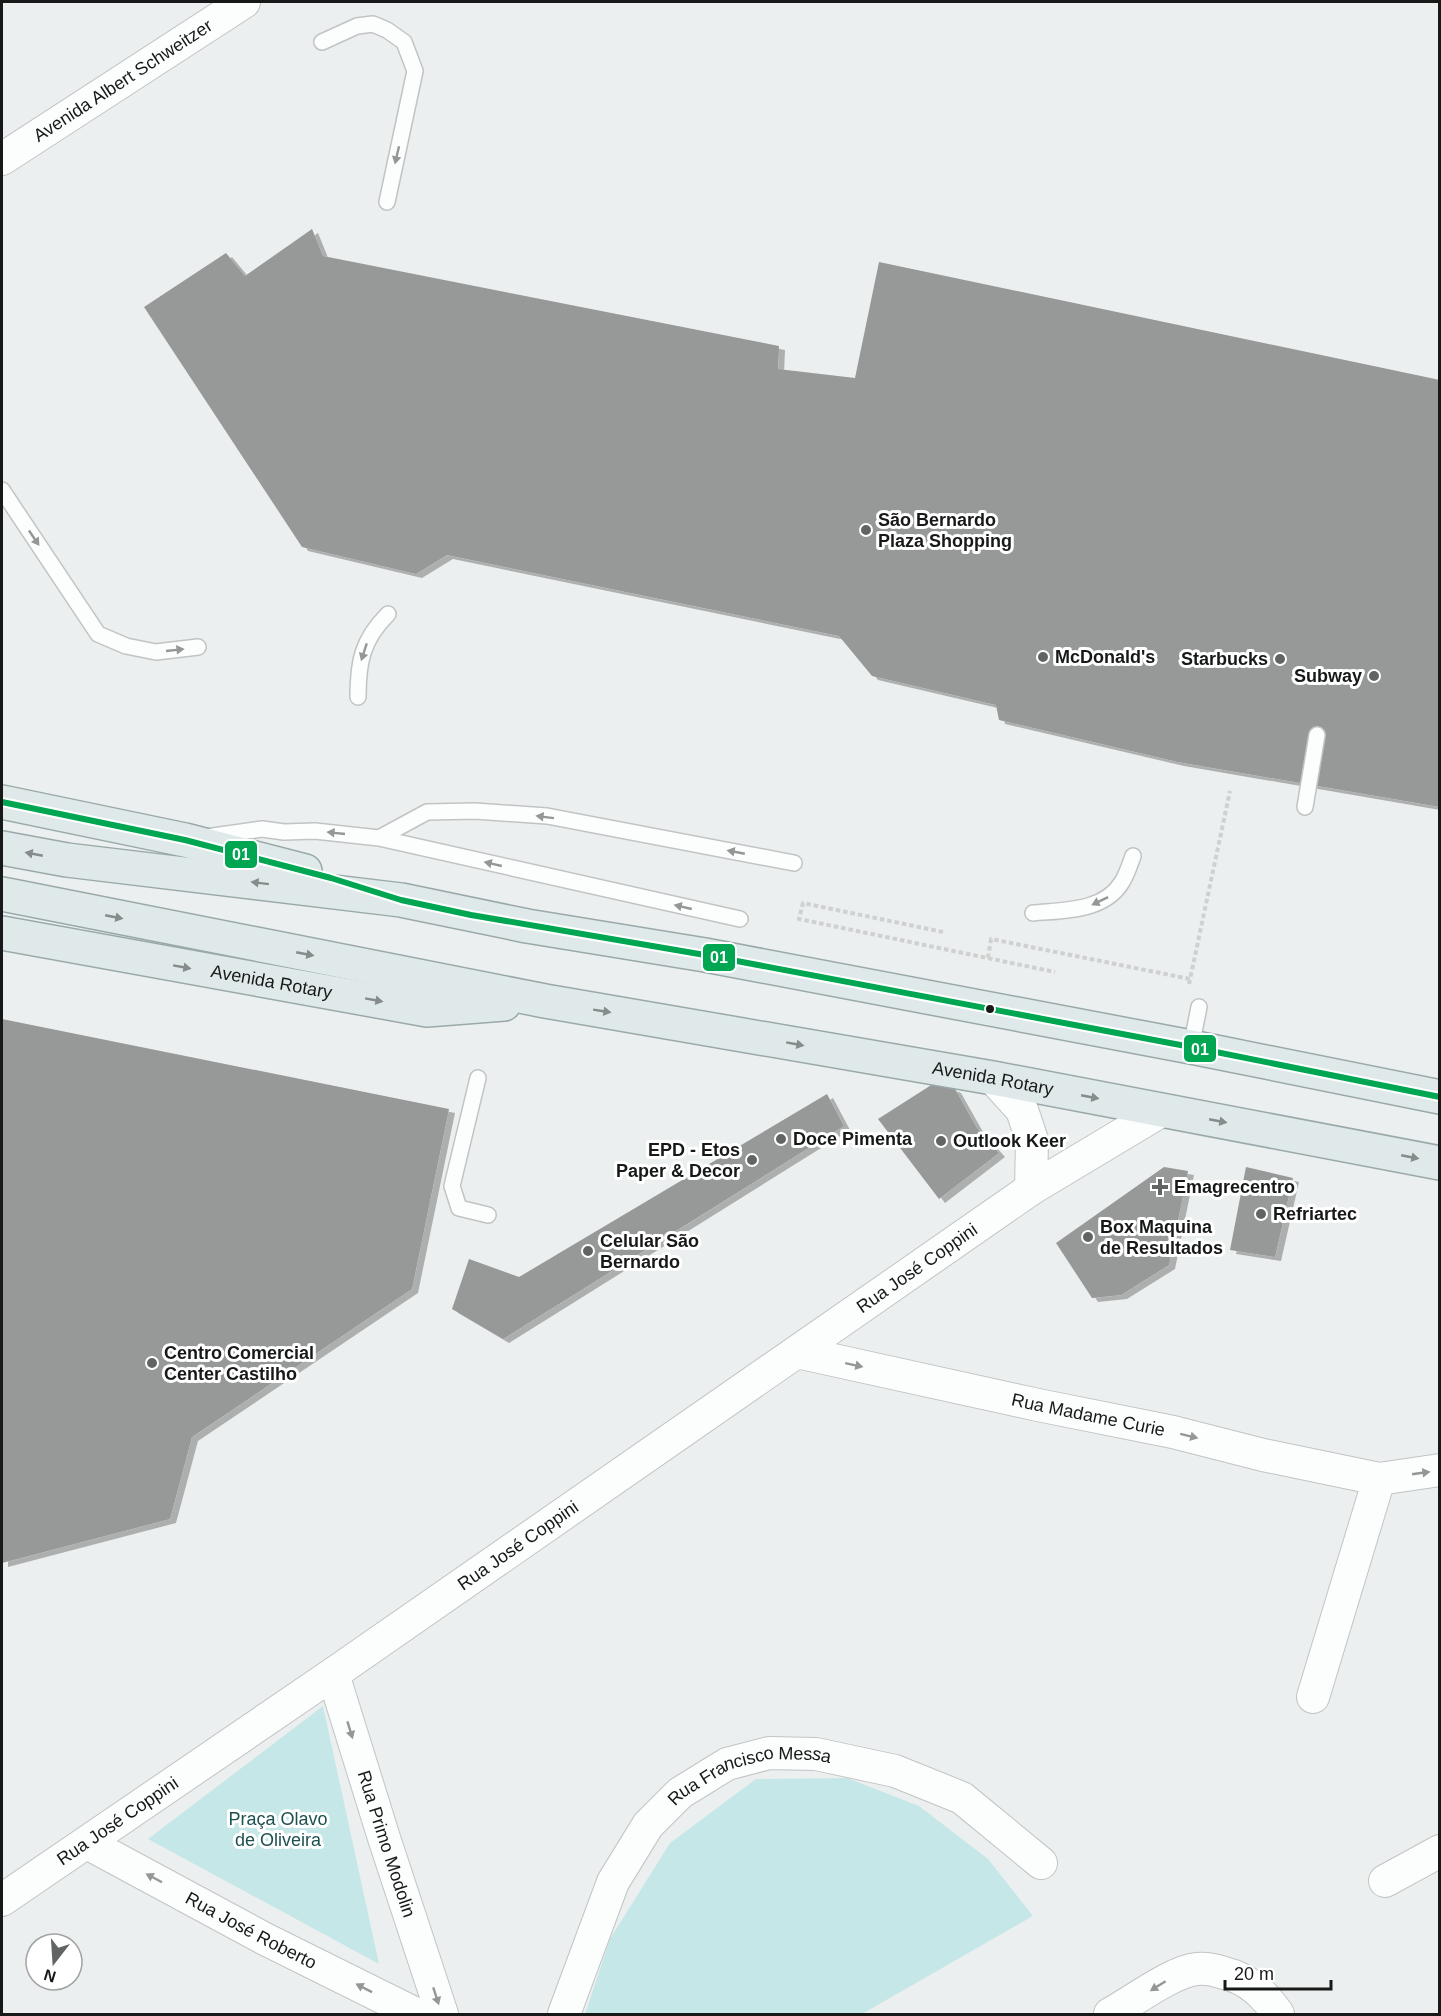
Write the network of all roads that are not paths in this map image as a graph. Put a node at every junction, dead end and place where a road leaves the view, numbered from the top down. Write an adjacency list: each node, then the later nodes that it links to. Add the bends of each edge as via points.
1 (244, 2): 3 (street, Avenida Albert Schweitzer)
2 (322, 42): 4 (lane, one-way to 4, via 357,26 373,24 404,42 415,71)
3 (2, 159)
4 (387, 202)
5 (2, 490): 7 (lane, one-way to 7, via 98,634 126,646 156,652)
6 (388, 614): 8 (lane, one-way to 8, via 374,628 363,651)
7 (198, 648)
8 (358, 697)
9 (1317, 735): 11 (lane)
10 (2, 802): 13 (main road)
11 (1305, 807)
12 (378, 838): 13 (lane, one-way to 13, via 262,829); 16 (lane, one-way to 12, via 547,816 476,811 427,812); 20 (lane, one-way to 12)
13 (185, 840): 18 (main road)
14 (2, 848): 18 (main road, one-way to 14, via 67,860)
15 (1133, 856): 19 (lane, one-way to 19, via 1122,882 1108,898 1087,907)
16 (794, 863)
17 (2, 894): 22 (main road, Avenida Rotary, one-way to 22)
18 (401, 900): 25 (main road, via 527,926 705,955 1196,1025)
19 (1033, 913)
20 (740, 919)
21 (2, 933): 22 (main road, Avenida Rotary, one-way to 22, via 427,1010)
22 (545, 1001): 24 (main road, Avenida Rotary, one-way to 24)
23 (478, 1078): 29 (lane, via 452,1186 459,1208)
24 (993, 1078): 26 (main road, Avenida Rotary, one-way to 26); 28 (street, via 1022,1110 1032,1140)
25 (1440, 1097)
26 (1161, 1111): 27 (main road, Avenida Rotary, one-way to 27); 28 (street, Rua José Coppini)
27 (1440, 1163)
28 (1031, 1189): 30 (street, Rua José Coppini)
29 (488, 1215)
30 (797, 1352): 32 (street, Rua Madame Curie, one-way to 32); 33 (street, Rua José Coppini)
31 (1440, 1470): 32 (street, Rua Madame Curie, one-way to 31)
32 (1379, 1479): 34 (street)
33 (333, 1674): 35 (street, Rua José Coppini); 41 (street, Rua Primo Modolin, one-way to 41)
34 (1313, 1697)
35 (87, 1843): 39 (street, Rua José Coppini); 40 (street, Rua José Roberto, one-way to 35)
36 (1440, 1851): 38 (street)
37 (1041, 1863): 42 (street, Rua Francisco Messa, via 962,1798 895,1771 816,1754 769,1753 727,1764 680,1793 648,1825 613,1882)
38 (1385, 1881)
39 (2, 1900)
40 (416, 2014)
41 (442, 2014)
42 (564, 2014)
43 (1110, 2014): 44 (street, one-way to 43, via 1240,1976 1209,1969 1186,1971)
44 (1278, 2014)

